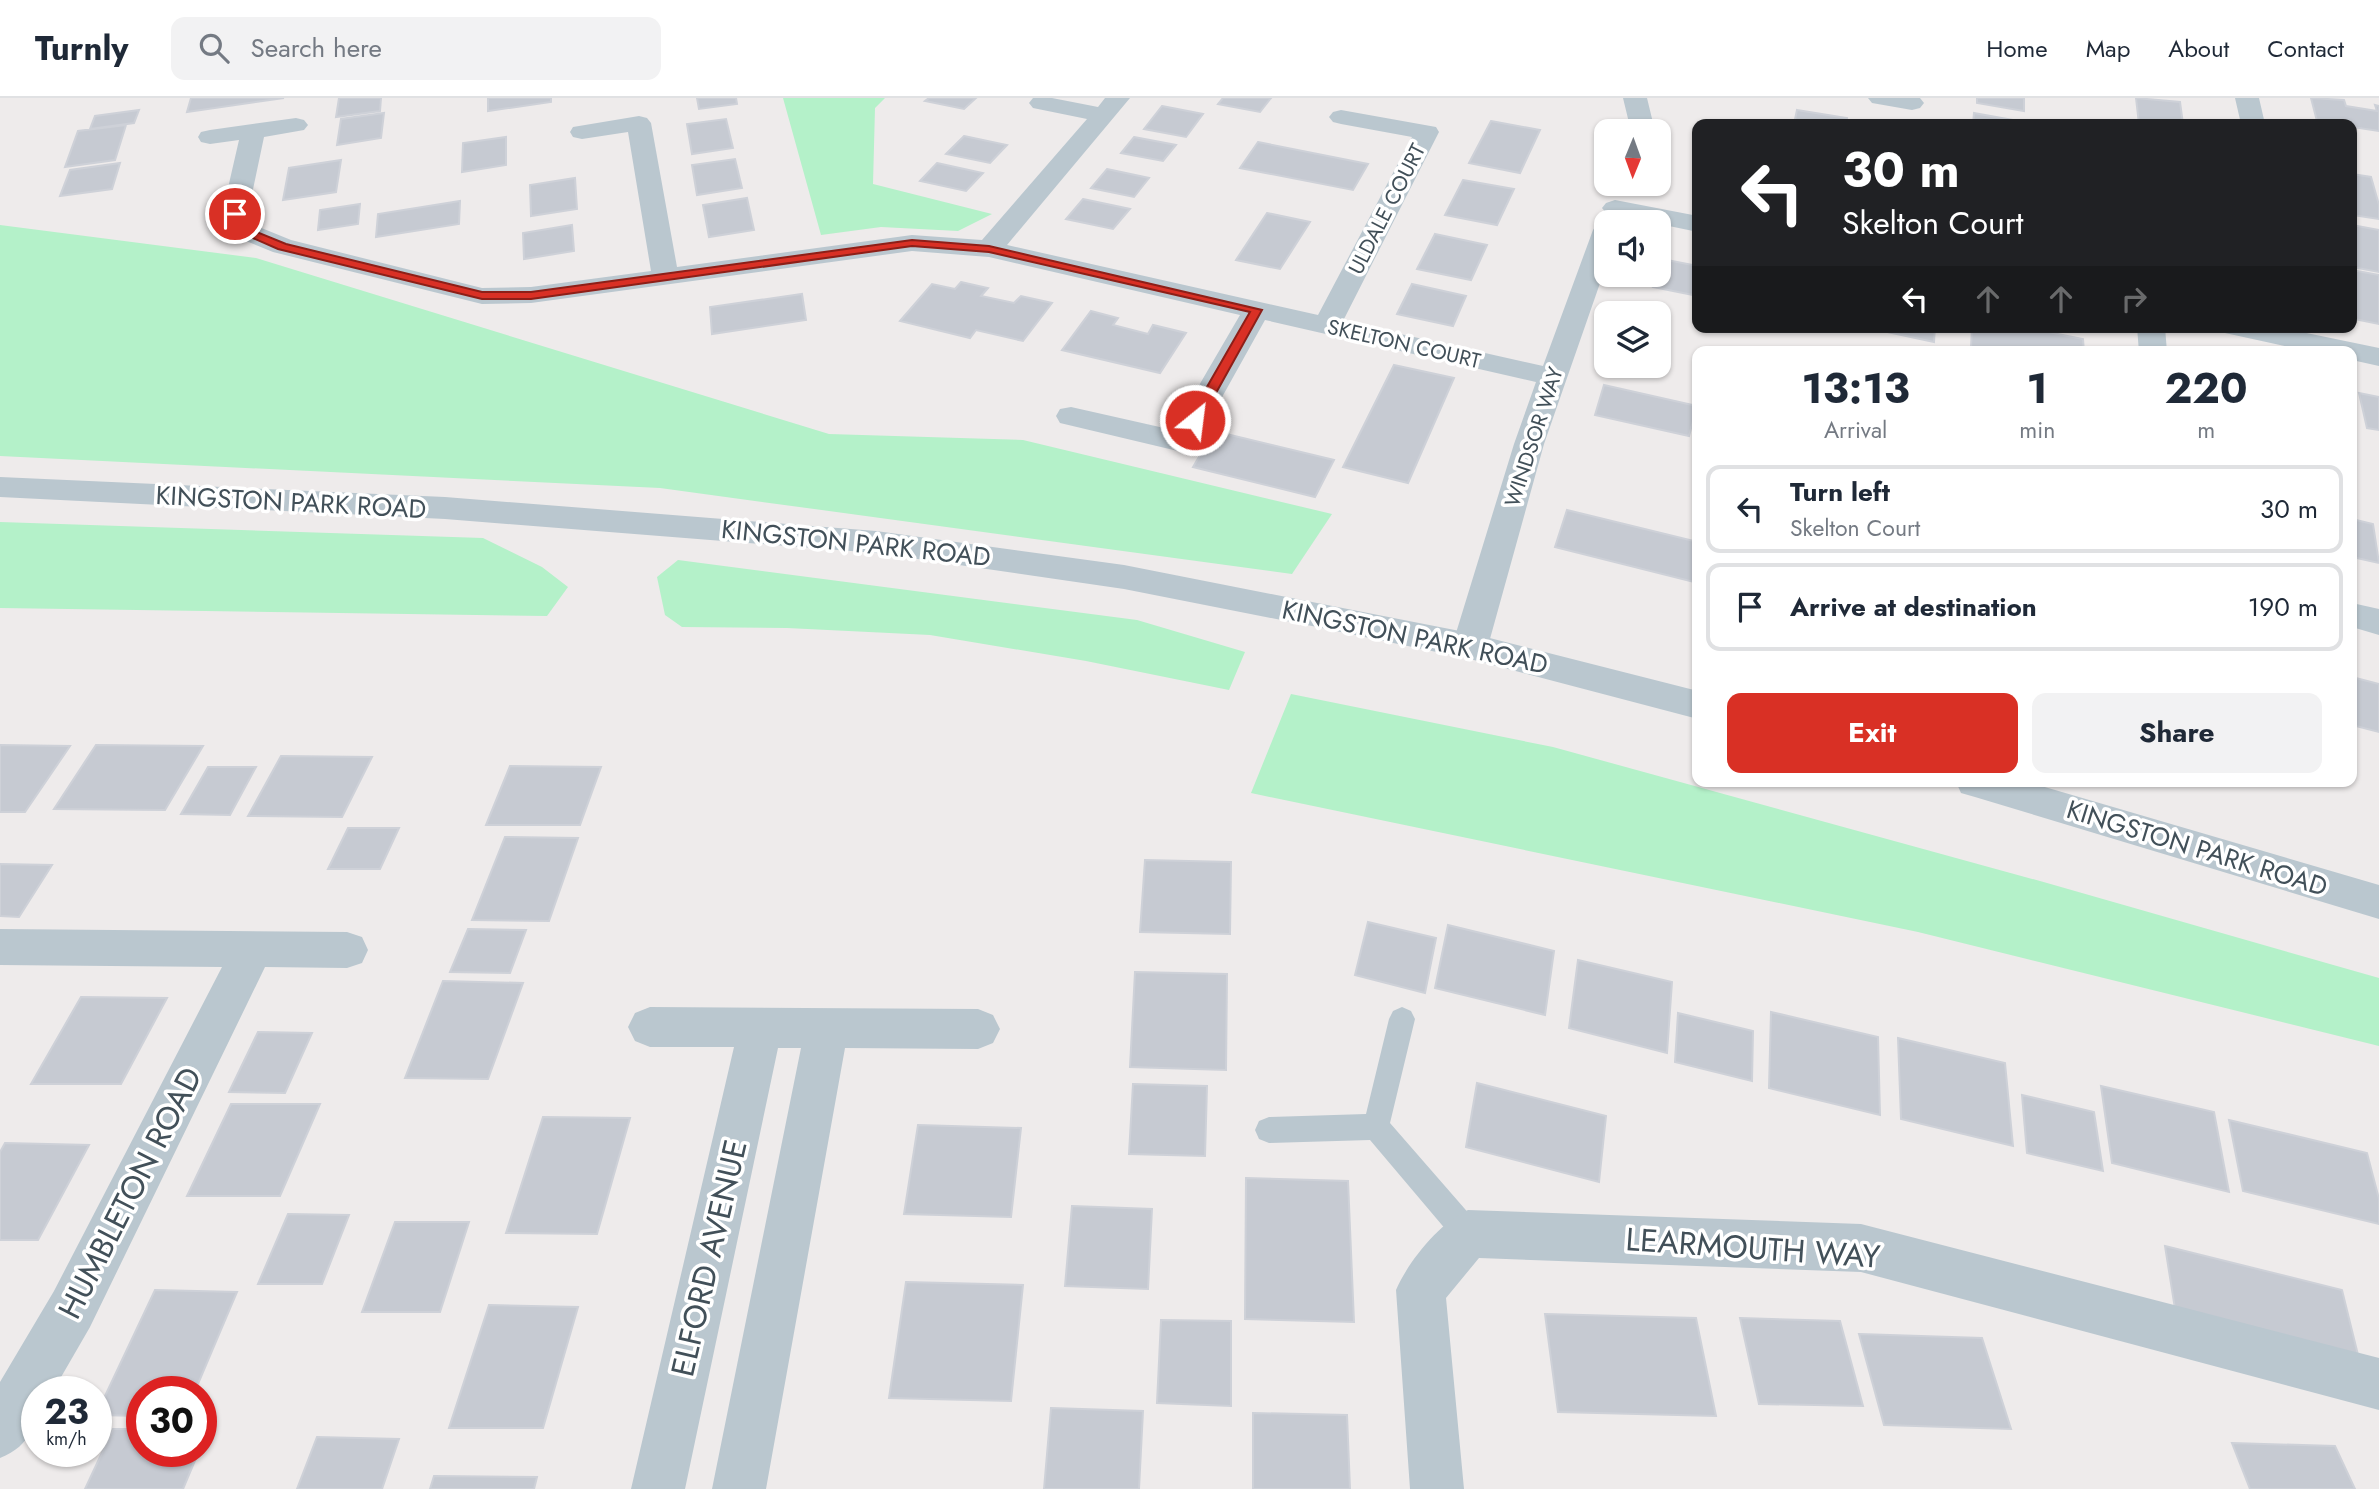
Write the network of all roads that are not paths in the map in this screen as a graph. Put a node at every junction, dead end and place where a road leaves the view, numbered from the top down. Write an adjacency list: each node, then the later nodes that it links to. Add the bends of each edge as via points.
1 (1635, 98): 8 (street)
2 (1880, 98): 6 (street)
3 (2248, 98): 9 (street)
4 (1041, 103): 5 (street)
5 (1111, 107): 16 (street)
6 (1911, 108)
7 (1341, 117): 20 (street, ULDALE COURT, via 1427,132)
8 (1640, 119)
9 (2252, 119)
10 (296, 125): 11 (street)
11 (253, 131): 13 (street); 18 (street, SKELTON COURT, via 235,214 250,233 282,246 482,296 531,295)
12 (582, 132): 18 (street, via 639,123)
13 (210, 137)
14 (1671, 220): 15 (street)
15 (1692, 223)
16 (989, 249): 18 (street, SKELTON COURT, via 912,243); 19 (street, SKELTON COURT)
17 (1594, 265): 25 (street, WINDSOR WAY)
18 (665, 276)
19 (1256, 310): 20 (street, SKELTON COURT); 26 (street, via 1182,442)
20 (1326, 326): 25 (street, SKELTON COURT)
21 (2295, 333): 22 (street)
22 (2340, 346)
23 (2357, 351): 24 (street)
24 (2379, 357)
25 (1552, 377): 30 (street, WINDSOR WAY)
26 (1071, 416)
27 (0, 487): 30 (street, KINGSTON PARK ROAD, via 445,508 876,542 1124,577)
28 (2357, 616): 29 (street)
29 (2379, 622)
30 (1470, 646): 31 (street, KINGSTON PARK ROAD)
31 (1692, 703)
32 (1992, 787): 33 (street, KINGSTON PARK ROAD)
33 (2379, 902)
34 (0, 947): 35 (street)
35 (252, 950): 36 (street); 46 (street, HUMBLETON ROAD, via 72,1310)
36 (347, 950)
37 (1402, 1019): 42 (lane)
38 (650, 1027): 39 (street)
39 (761, 1027): 40 (street); 47 (street, ELFORD AVENUE)
40 (827, 1027): 41 (street); 48 (street)
41 (978, 1029)
42 (1376, 1127): 43 (lane); 44 (lane)
43 (1269, 1130)
44 (1468, 1234): 45 (street, LEARMOUTH WAY, via 1861,1248); 49 (street, via 1421,1290)
45 (2379, 1384)
46 (0, 1432)
47 (658, 1489)
48 (739, 1489)
49 (1437, 1489)

